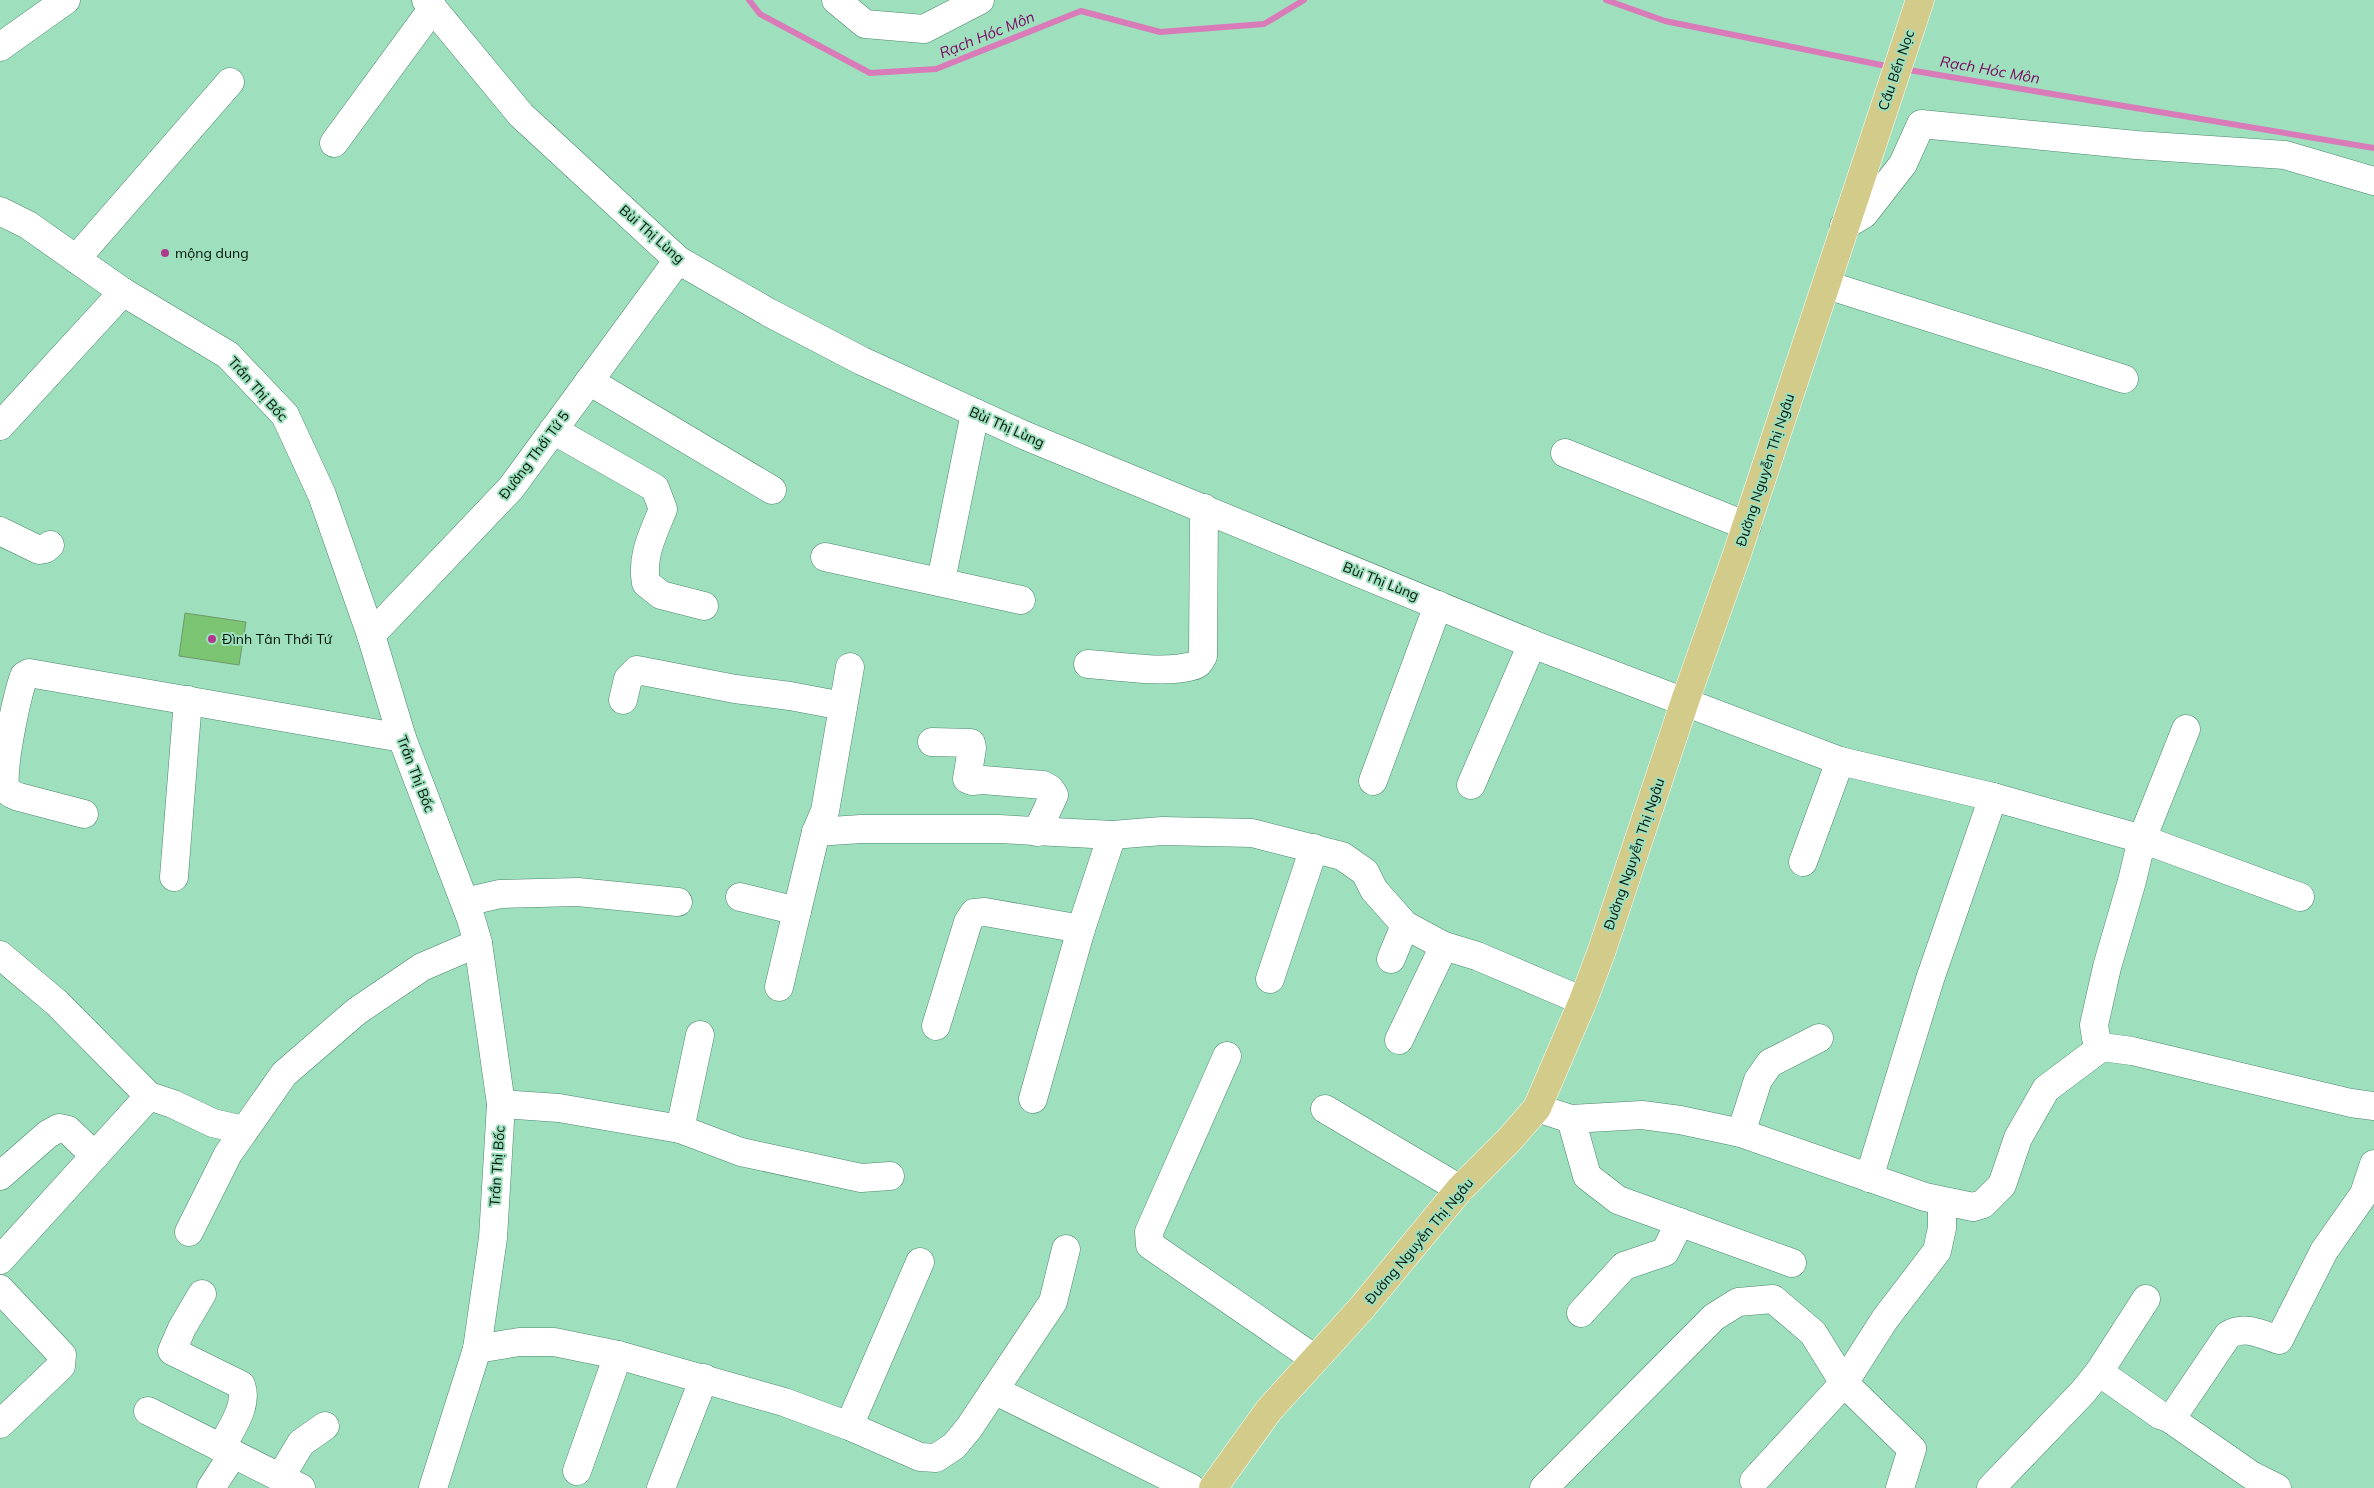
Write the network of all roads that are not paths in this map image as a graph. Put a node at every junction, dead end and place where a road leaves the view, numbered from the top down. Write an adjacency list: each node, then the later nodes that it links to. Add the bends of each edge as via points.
1 (66, 0): 6 (street)
2 (836, 0): 3 (street, via 865,24 924,29)
3 (980, 0)
4 (430, 4): 9 (street); 14 (street, Bùi Thị Lùng, via 521,115)
5 (1916, 9): 8 (main road, Cầu Bến Nọc)
6 (0, 47)
7 (230, 82): 13 (street)
8 (1879, 121): 12 (main road, Đường Nguyễn Thị Ngâu)
9 (334, 143)
10 (2374, 181): 12 (street, via 2285,155 2136,145 1921,124 1903,164 1864,214)
11 (0, 211): 13 (street, Trần Thị Bốc, via 28,225)
12 (1844, 226): 15 (main road, Đường Nguyễn Thị Ngâu)
13 (76, 259): 16 (street, Trần Thị Bốc)
14 (678, 260): 18 (street, Đường Thới Tứ 5); 19 (street, Bùi Thị Lùng, via 828,343)
15 (1827, 285): 17 (street); 25 (main road, Đường Nguyễn Thị Ngâu)
16 (123, 292): 20 (street); 33 (street, Trần Thị Bốc, via 228,355 285,415 322,495)
17 (2124, 379)
18 (589, 381): 21 (street, Đường Thới Tứ 5); 23 (street)
19 (976, 413): 24 (street, Bùi Thị Lùng); 29 (street)
20 (0, 426)
21 (553, 430): 32 (street, via 655,488 663,509 648,546 643,568 646,583 661,595); 33 (street, Đường Thới Tứ 5, via 511,488)
22 (1565, 454): 25 (street)
23 (772, 490)
24 (1204, 508): 31 (street, Bùi Thị Lùng); 35 (street, via 1203,656 1200,662 1192,666 1164,668)
25 (1747, 526): 39 (main road, Đường Nguyễn Thị Ngâu)
26 (0, 531): 27 (street, via 39,550)
27 (50, 545)
28 (825, 557): 29 (street)
29 (942, 581): 30 (street)
30 (1021, 600)
31 (1438, 605): 34 (street, Bùi Thị Lùng); 45 (street)
32 (704, 606)
33 (371, 635): 42 (street, Trần Thị Bốc)
34 (1532, 644): 39 (street, Bùi Thị Lùng); 46 (street)
35 (1088, 664)
36 (850, 667): 40 (street)
37 (188, 700): 42 (street); 48 (street, via 29,673 24,676 1,768 4,787 10,794); 55 (street)
38 (622, 700): 40 (street, via 628,679 637,670)
39 (1685, 701): 44 (street, Bùi Thị Lùng); 69 (main road, Đường Nguyễn Thị Ngâu)
40 (843, 706): 49 (street, via 825,811)
41 (2186, 729): 52 (street)
42 (402, 738): 58 (street, Trần Thị Bốc)
43 (932, 742): 50 (street, via 971,743 967,778 972,781 1033,784 1050,789 1054,795)
44 (1840, 761): 47 (street, Bùi Thị Lùng); 54 (street)
45 (1373, 781)
46 (1471, 785)
47 (1993, 797): 52 (street, Bùi Thị Lùng); 90 (street, via 1930,979)
48 (84, 814)
49 (816, 832): 50 (street, via 1000,829); 60 (street)
50 (1037, 832): 51 (street)
51 (1112, 835): 53 (street, via 1162,831 1252,834); 62 (street)
52 (2142, 839): 57 (street, Bùi Thị Lùng); 74 (street, via 2106,967 2094,1025 2096,1038)
53 (1314, 848): 61 (street, via 1342,856 1365,872 1374,890); 67 (street)
54 (1803, 862)
55 (174, 877)
56 (740, 897): 60 (street)
57 (2300, 897)
58 (465, 902): 59 (street, via 500,894 578,892); 63 (street, Trần Thị Bốc)
59 (678, 902)
60 (797, 911): 68 (street)
61 (1405, 925): 64 (street); 66 (street)
62 (1081, 929): 70 (street, via 985,912 974,914 968,922); 77 (street)
63 (478, 943): 78 (street, Trần Thị Bốc); 84 (street, via 422,966 356,1011 284,1074)
64 (1444, 946): 69 (street, via 1477,956); 73 (street)
65 (0, 955): 76 (street, via 57,1003)
66 (1391, 959)
67 (1270, 978)
68 (779, 987)
69 (1583, 1000): 80 (main road, Đường Nguyễn Thị Ngâu)
70 (936, 1026)
71 (700, 1035): 83 (street)
72 (1819, 1038): 85 (street, via 1770,1063 1758,1080)
73 (1398, 1040)
74 (2102, 1047): 79 (street); 92 (street, via 2046,1089 2018,1138 2002,1185 1984,1204 1973,1207)
75 (1227, 1056): 105 (street, via 1150,1232 1150,1245)
76 (149, 1096): 84 (street, via 213,1123); 86 (street)
77 (1033, 1099)
78 (501, 1104): 83 (street, via 559,1108); 103 (street, Trần Thị Bốc, via 493,1238)
79 (2374, 1106)
80 (1537, 1108): 82 (street); 91 (main road, Đường Nguyễn Thị Ngâu)
81 (1325, 1109): 91 (street)
82 (1571, 1119): 85 (street, via 1642,1115); 93 (street, via 1587,1176 1618,1200)
83 (680, 1128): 89 (street, via 742,1152 862,1178)
84 (243, 1130): 94 (street)
85 (1741, 1133): 90 (street)
86 (95, 1156): 88 (street, via 68,1130 59,1128); 96 (street)
87 (2374, 1164): 111 (street, via 2364,1194 2324,1251 2279,1340 2247,1330 2237,1330 2228,1336)
88 (0, 1176)
89 (890, 1176)
90 (1869, 1178): 92 (street)
91 (1460, 1189): 105 (main road, Đường Nguyễn Thị Ngâu)
92 (1942, 1202): 108 (street, via 1942,1228 1937,1251 1885,1318)
93 (1680, 1222): 98 (street); 102 (street, via 1665,1252 1624,1266)
94 (189, 1232)
95 (1066, 1249): 109 (street, via 1053,1302)
96 (0, 1260)
97 (920, 1262): 114 (street)
98 (1792, 1263)
99 (0, 1288): 112 (street, via 62,1355 63,1361)
100 (202, 1294): 115 (street, via 172,1352 241,1385 243,1403)
101 (2146, 1299): 106 (street)
102 (1581, 1313)
103 (477, 1349): 104 (street, via 519,1342 554,1342); 120 (street, Trần Thị Bốc)
104 (618, 1355): 107 (street); 116 (street)
105 (1315, 1360): 123 (main road, Đường Nguyễn Thị Ngâu, via 1269,1410)
106 (2099, 1372): 111 (street); 126 (street)
107 (704, 1378): 114 (street); 121 (street)
108 (1844, 1383): 117 (street); 124 (street, via 1813,1333 1773,1299 1738,1302 1714,1317); 125 (street, via 1912,1449)
109 (994, 1390): 114 (street, via 954,1446 936,1458 920,1457); 122 (street)
110 (148, 1411): 115 (street)
111 (2169, 1418): 127 (street, via 2251,1475)
112 (0, 1424)
113 (325, 1426): 118 (street, via 301,1443)
114 (849, 1426)
115 (227, 1451): 118 (street); 119 (street)
116 (577, 1471)
117 (1754, 1481)
118 (290, 1483)
119 (211, 1488)
120 (433, 1488)
121 (661, 1488)
122 (1190, 1488)
123 (1213, 1488)
124 (1544, 1488)
125 (1900, 1488)
126 (1991, 1488)
127 (2276, 1488)

